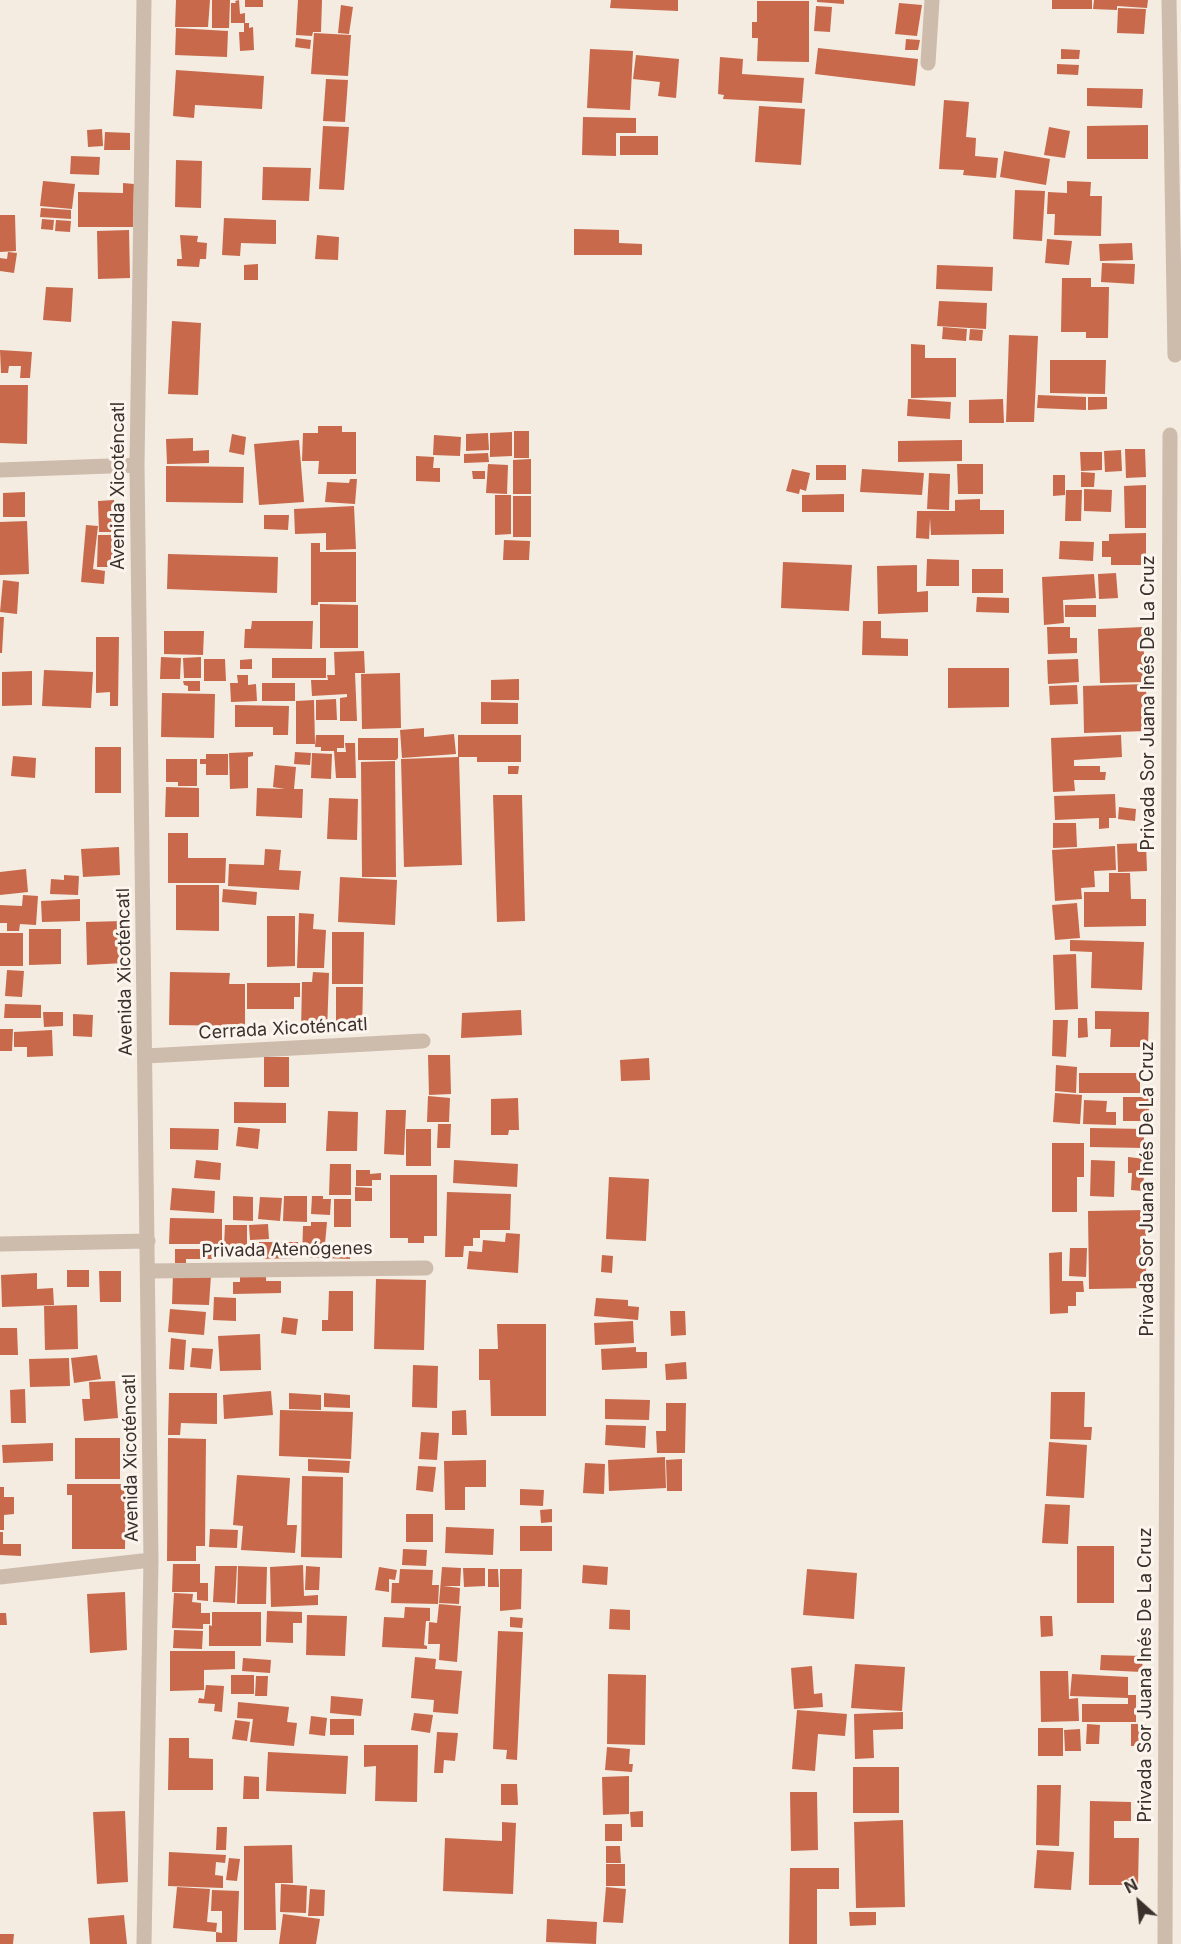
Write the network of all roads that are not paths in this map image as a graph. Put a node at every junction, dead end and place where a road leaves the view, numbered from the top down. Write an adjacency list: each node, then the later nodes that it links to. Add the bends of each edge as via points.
1 (144, 0): 7 (street, Avenida Xicoténcatl)
2 (932, 0): 4 (street)
3 (1169, 0): 5 (street)
4 (928, 63)
5 (1175, 355)
6 (1170, 435): 18 (street, Privada Sor Juana Inés De La Cruz)
7 (137, 465): 8 (street); 10 (street, Avenida Xicoténcatl)
8 (0, 470)
9 (423, 1041): 10 (street, Cerrada Xicoténcatl)
10 (146, 1056): 11 (street, Avenida Xicoténcatl)
11 (148, 1241): 12 (street); 14 (street, Avenida Xicoténcatl)
12 (0, 1244)
13 (426, 1268): 14 (street, Privada Atenógenes)
14 (148, 1271): 15 (street, Avenida Xicoténcatl)
15 (151, 1560): 16 (street); 17 (street, Avenida Xicoténcatl)
16 (0, 1577)
17 (144, 1944)
18 (1165, 1944)

